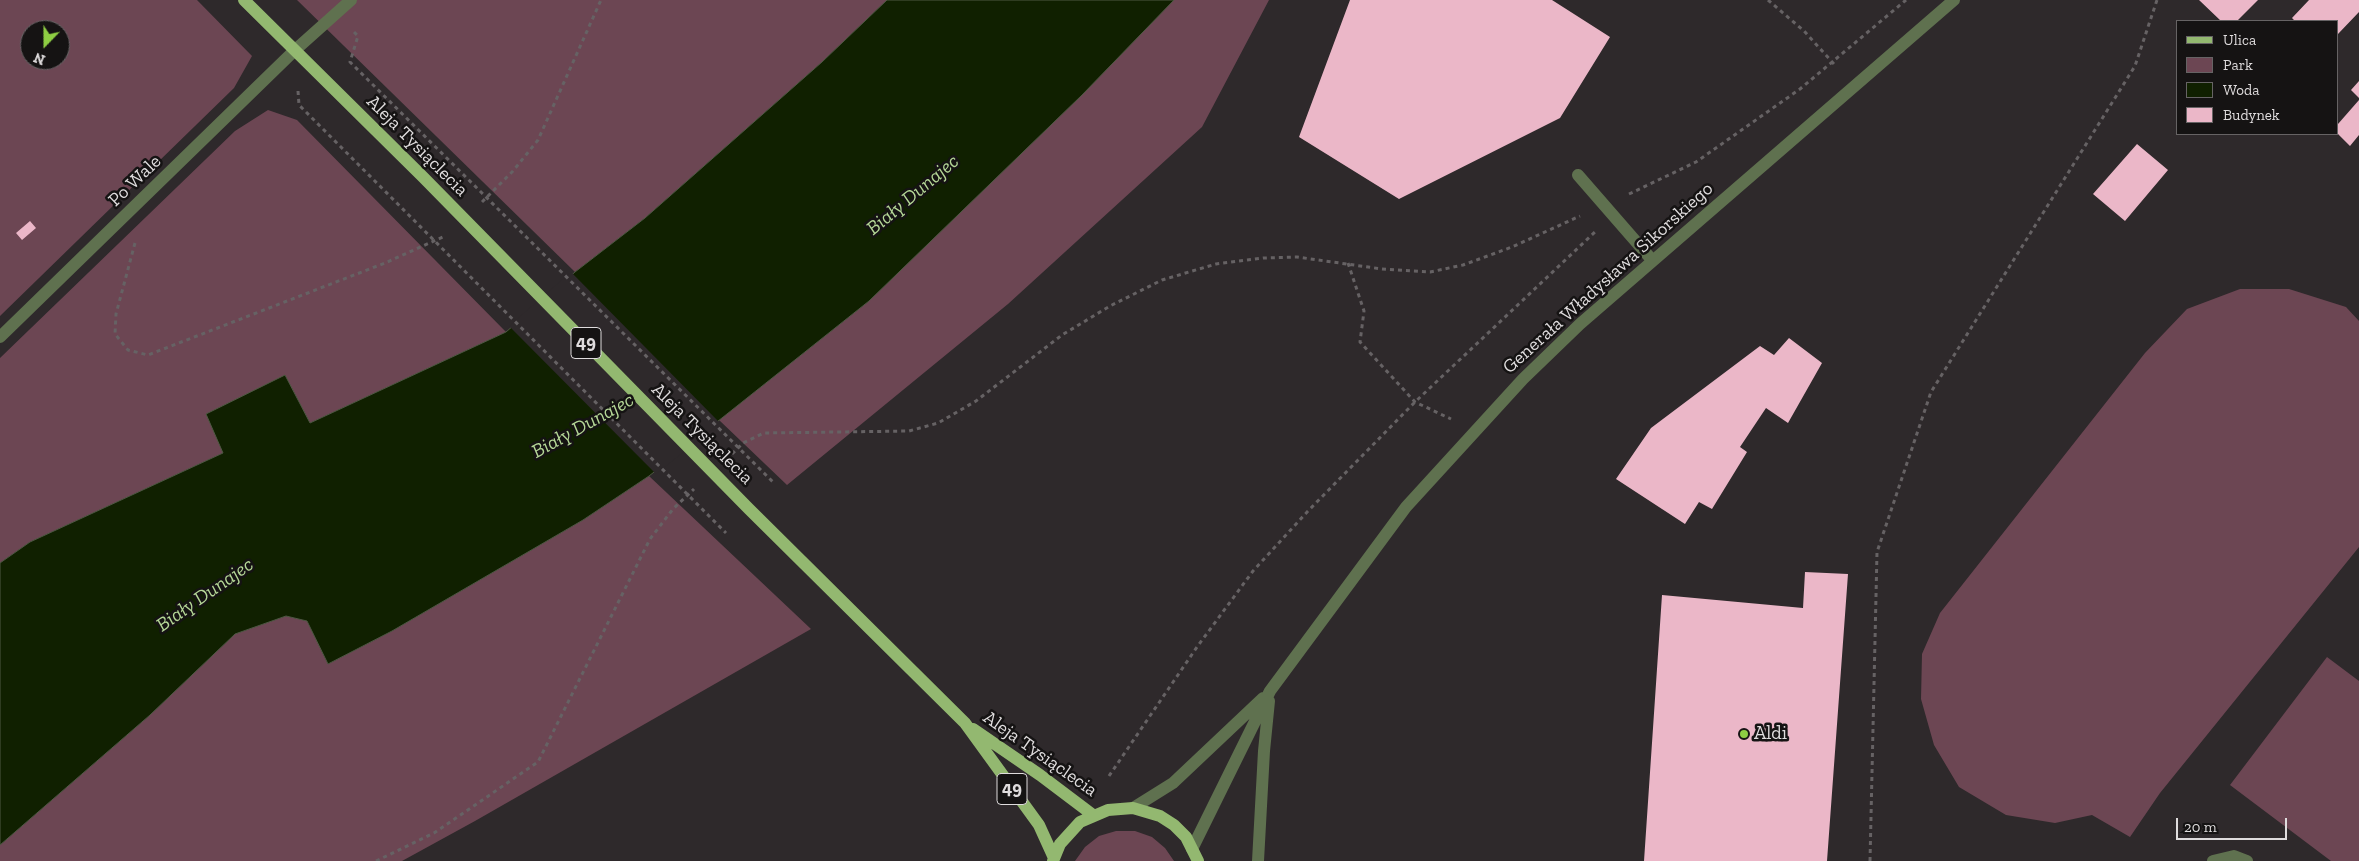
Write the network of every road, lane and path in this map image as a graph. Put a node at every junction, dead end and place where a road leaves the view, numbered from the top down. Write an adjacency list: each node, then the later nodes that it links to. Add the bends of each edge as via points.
1 (244, 0): 9 (main road, Aleja Tysiąclecia / 49)
2 (351, 0): 8 (street, Po Wale)
3 (601, 0): 13 (path, via 538,140)
4 (1768, 0): 10 (path, via 1804,31)
5 (1906, 0): 10 (path)
6 (1954, 0): 11 (street, Generała Władysława Sikorskiego)
7 (2156, 0): 37 (path, via 2135,66 1931,392 1877,552)
8 (336, 14): 9 (street, Po Wale); 25 (path, via 358,36 350,62)
9 (294, 51): 15 (street, Po Wale); 26 (path, via 299,105); 28 (main road, Aleja Tysiąclecia / 49)
10 (1833, 63): 11 (path); 14 (path, via 1696,162)
11 (1852, 88): 18 (street, Generała Władysława Sikorskiego)
12 (1578, 175): 14 (street)
13 (481, 203)
14 (1605, 205): 18 (street); 19 (path, via 1464,265 1430,272)
15 (132, 211): 17 (path, via 137,236 116,314 115,334 128,350 148,354 385,263); 20 (street, Po Wale)
16 (1600, 227): 21 (path)
17 (448, 235)
18 (1652, 260): 22 (street, Generała Władysława Sikorskiego, via 1523,379)
19 (1348, 263): 21 (path, via 1364,311 1360,342); 23 (path, via 1297,257 1263,258 1216,264 1162,280 1062,335 976,400 938,423 909,432 764,432 743,443)
20 (0, 337)
21 (1415, 402): 22 (path); 29 (path, via 1253,571)
22 (1477, 430): 27 (street, Generała Władysława Sikorskiego, via 1406,508)
23 (729, 456)
24 (701, 483): 34 (path, via 674,509 650,540 538,762 434,833)
25 (775, 484)
26 (726, 533)
27 (1270, 691): 30 (street, Generała Władysława Sikorskiego, via 1173,783); 32 (street, Generała Władysława Sikorskiego); 36 (street)
28 (965, 723): 31 (main road, Aleja Tysiąclecia / 49); 33 (main road, Aleja Tysiąclecia / 49, via 1039,825)
29 (1109, 776)
30 (1133, 808): 31 (main road, 49); 32 (main road, 49, via 1160,816 1174,825)
31 (1093, 815): 33 (main road, 49, via 1069,832)
32 (1192, 849): 35 (main road, 49)
33 (1053, 859)
34 (376, 861)
35 (1198, 861)
36 (1258, 861)
37 (1870, 861)
38 (2213, 861): 39 (street, via 2234,856)
39 (2247, 861)

